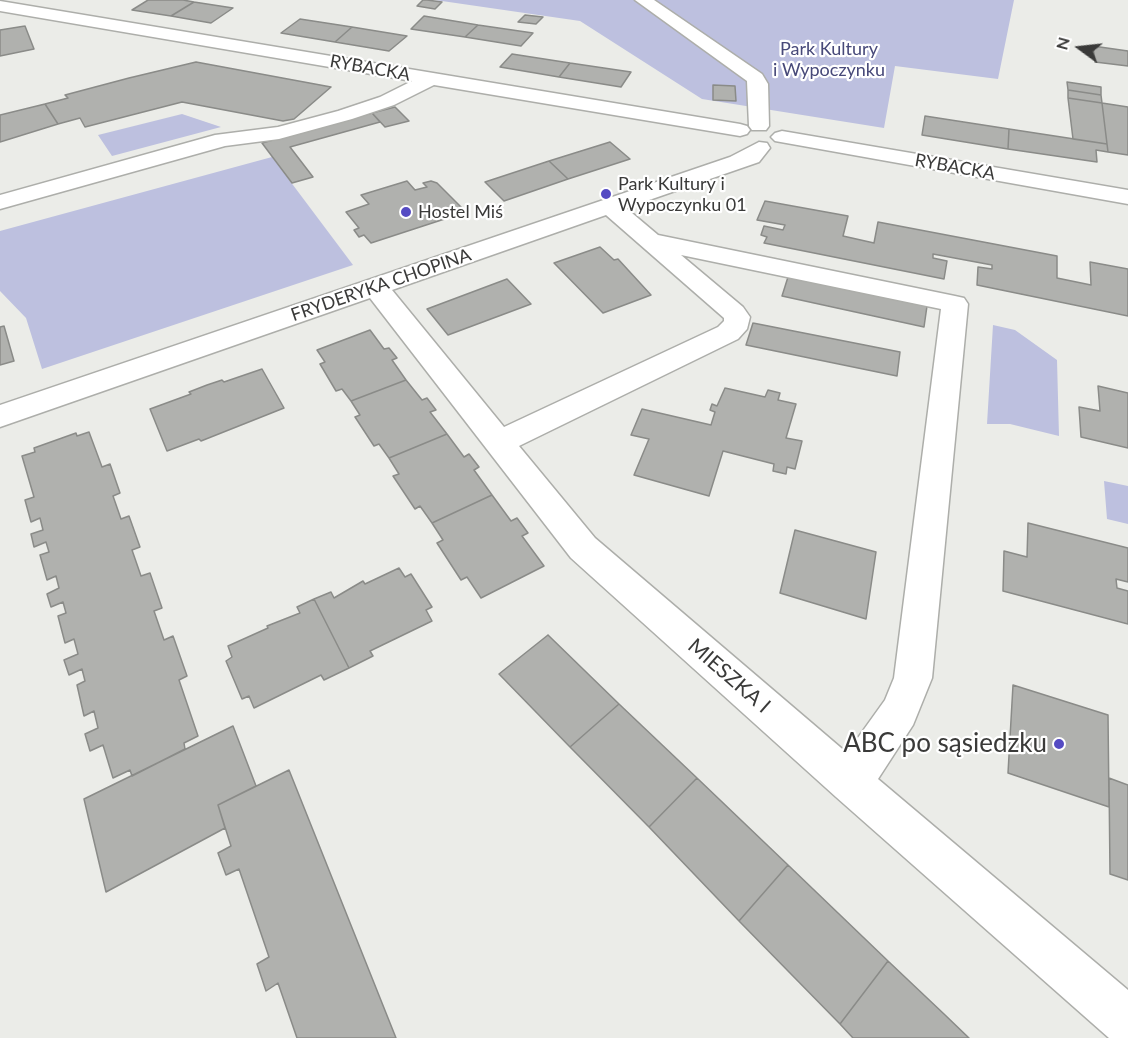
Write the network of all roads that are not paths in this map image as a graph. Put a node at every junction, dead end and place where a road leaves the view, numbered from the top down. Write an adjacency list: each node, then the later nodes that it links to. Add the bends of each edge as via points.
1 (643, 0): 4 (street, via 753,75 758,84)
2 (0, 6): 3 (street, RYBACKA)
3 (432, 78): 4 (street, RYBACKA); 7 (street, via 387,101 345,115 279,133 223,140)
4 (753, 135): 5 (street, FRYDERYKA CHOPINA, via 777,146); 8 (street, FRYDERYKA CHOPINA, via 751,157)
5 (782, 137): 6 (street, RYBACKA)
6 (1128, 197)
7 (0, 202)
8 (609, 206): 9 (street); 10 (street, FRYDERYKA CHOPINA)
9 (650, 241): 12 (street, via 734,313 734,328); 13 (street, via 955,304 913,678 899,712)
10 (375, 287): 11 (street, FRYDERYKA CHOPINA); 12 (street, MIESZKA I)
11 (0, 416)
12 (500, 442): 13 (street, MIESZKA I, via 599,563)
13 (851, 783): 14 (street, MIESZKA I)
14 (1128, 1022)

